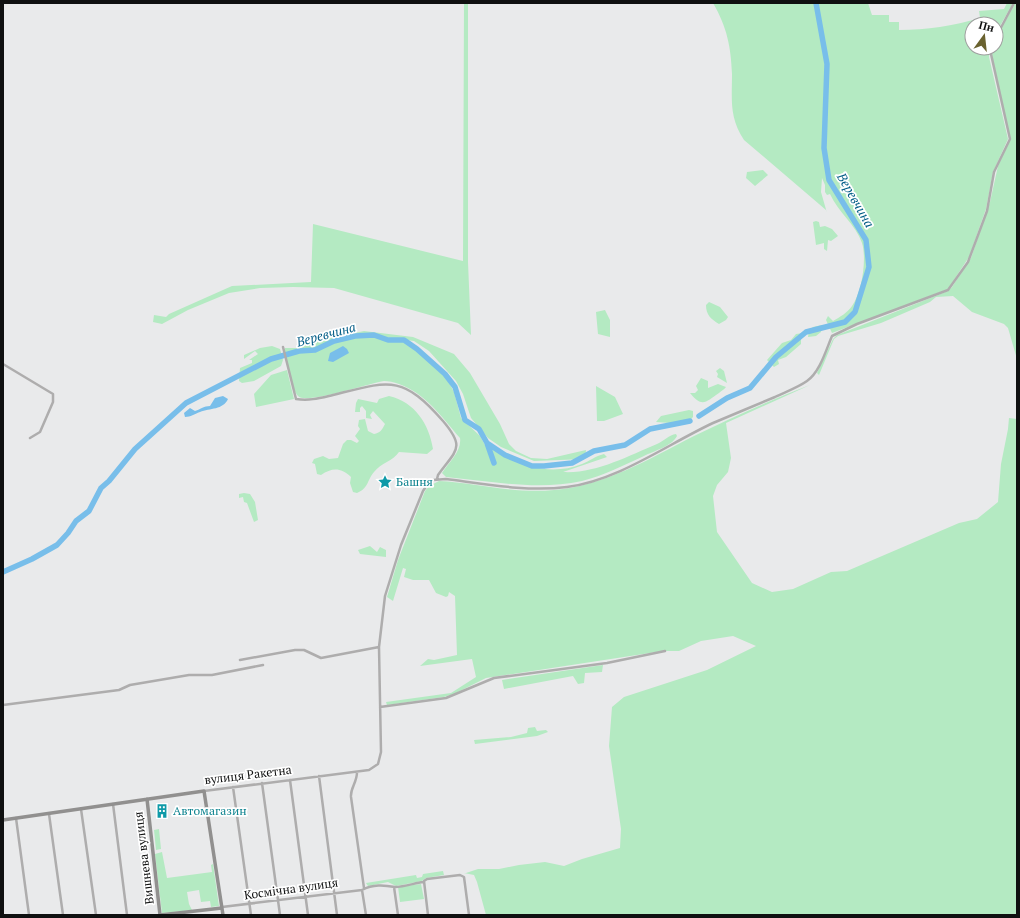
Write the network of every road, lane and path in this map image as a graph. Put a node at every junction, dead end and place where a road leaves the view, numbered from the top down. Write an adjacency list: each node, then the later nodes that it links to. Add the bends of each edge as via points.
1 (1014, 3): 2 (street)
2 (1004, 22)
3 (991, 56): 7 (street, via 1010,139 994,172 987,211 971,256 948,290 832,336 808,380 622,470 567,487 498,486)
4 (283, 347): 7 (street, вулиця Ракетна, via 296,399 311,400 386,383 406,389 422,398 457,441 456,451)
5 (3, 364): 6 (street, via 53,394 53,402 40,432)
6 (30, 438)
7 (437, 479): 8 (street, вулиця Ракетна, via 429,482 423,491 395,563 384,602)
8 (379, 647): 10 (street, via 321,658 304,650 296,650); 13 (street, вулиця Ракетна)
9 (665, 651): 13 (street, via 607,663 494,678 446,698)
10 (240, 660)
11 (263, 665): 12 (street, via 212,675 190,675 130,685 118,690)
12 (3, 705)
13 (380, 707): 14 (street, вулиця Ракетна, via 380,761 373,768)
14 (357, 772): 15 (street, вулиця Ракетна); 28 (street, via 351,797)
15 (319, 776): 16 (street, вулиця Ракетна); 29 (street)
16 (290, 780): 17 (street, вулиця Ракетна); 30 (street)
17 (262, 783): 18 (street, вулиця Ракетна); 31 (street)
18 (234, 787): 19 (street, вулиця Ракетна); 32 (street)
19 (204, 791): 20 (street, вулиця Ракетна); 33 (street)
20 (147, 799): 21 (street, вулиця Ракетна); 38 (street, Вишнева вулиця)
21 (112, 803): 22 (street, вулиця Ракетна); 37 (street)
22 (81, 808): 23 (street, вулиця Ракетна); 36 (street)
23 (49, 813): 24 (street, вулиця Ракетна); 35 (street)
24 (16, 818): 25 (street, вулиця Ракетна); 34 (street)
25 (3, 820)
26 (423, 881): 27 (street, Космічна вулиця); 46 (street); 47 (street, Космічна вулиця, via 462,875)
27 (394, 887): 28 (street, Космічна вулиця, via 384,884); 45 (street)
28 (363, 889): 29 (street, Космічна вулиця); 44 (street)
29 (333, 893): 30 (street, Космічна вулиця); 43 (street)
30 (306, 896): 31 (street, Космічна вулиця); 42 (street)
31 (278, 900): 32 (street, Космічна вулиця); 41 (street)
32 (250, 905): 33 (street, Космічна вулиця); 40 (street)
33 (222, 908): 38 (street, Космічна вулиця); 39 (street)
34 (29, 915)
35 (63, 915)
36 (96, 915)
37 (127, 915)
38 (160, 915)
39 (223, 915)
40 (251, 915)
41 (280, 915)
42 (308, 915)
43 (337, 915)
44 (366, 915)
45 (398, 915)
46 (428, 915)
47 (469, 915)

